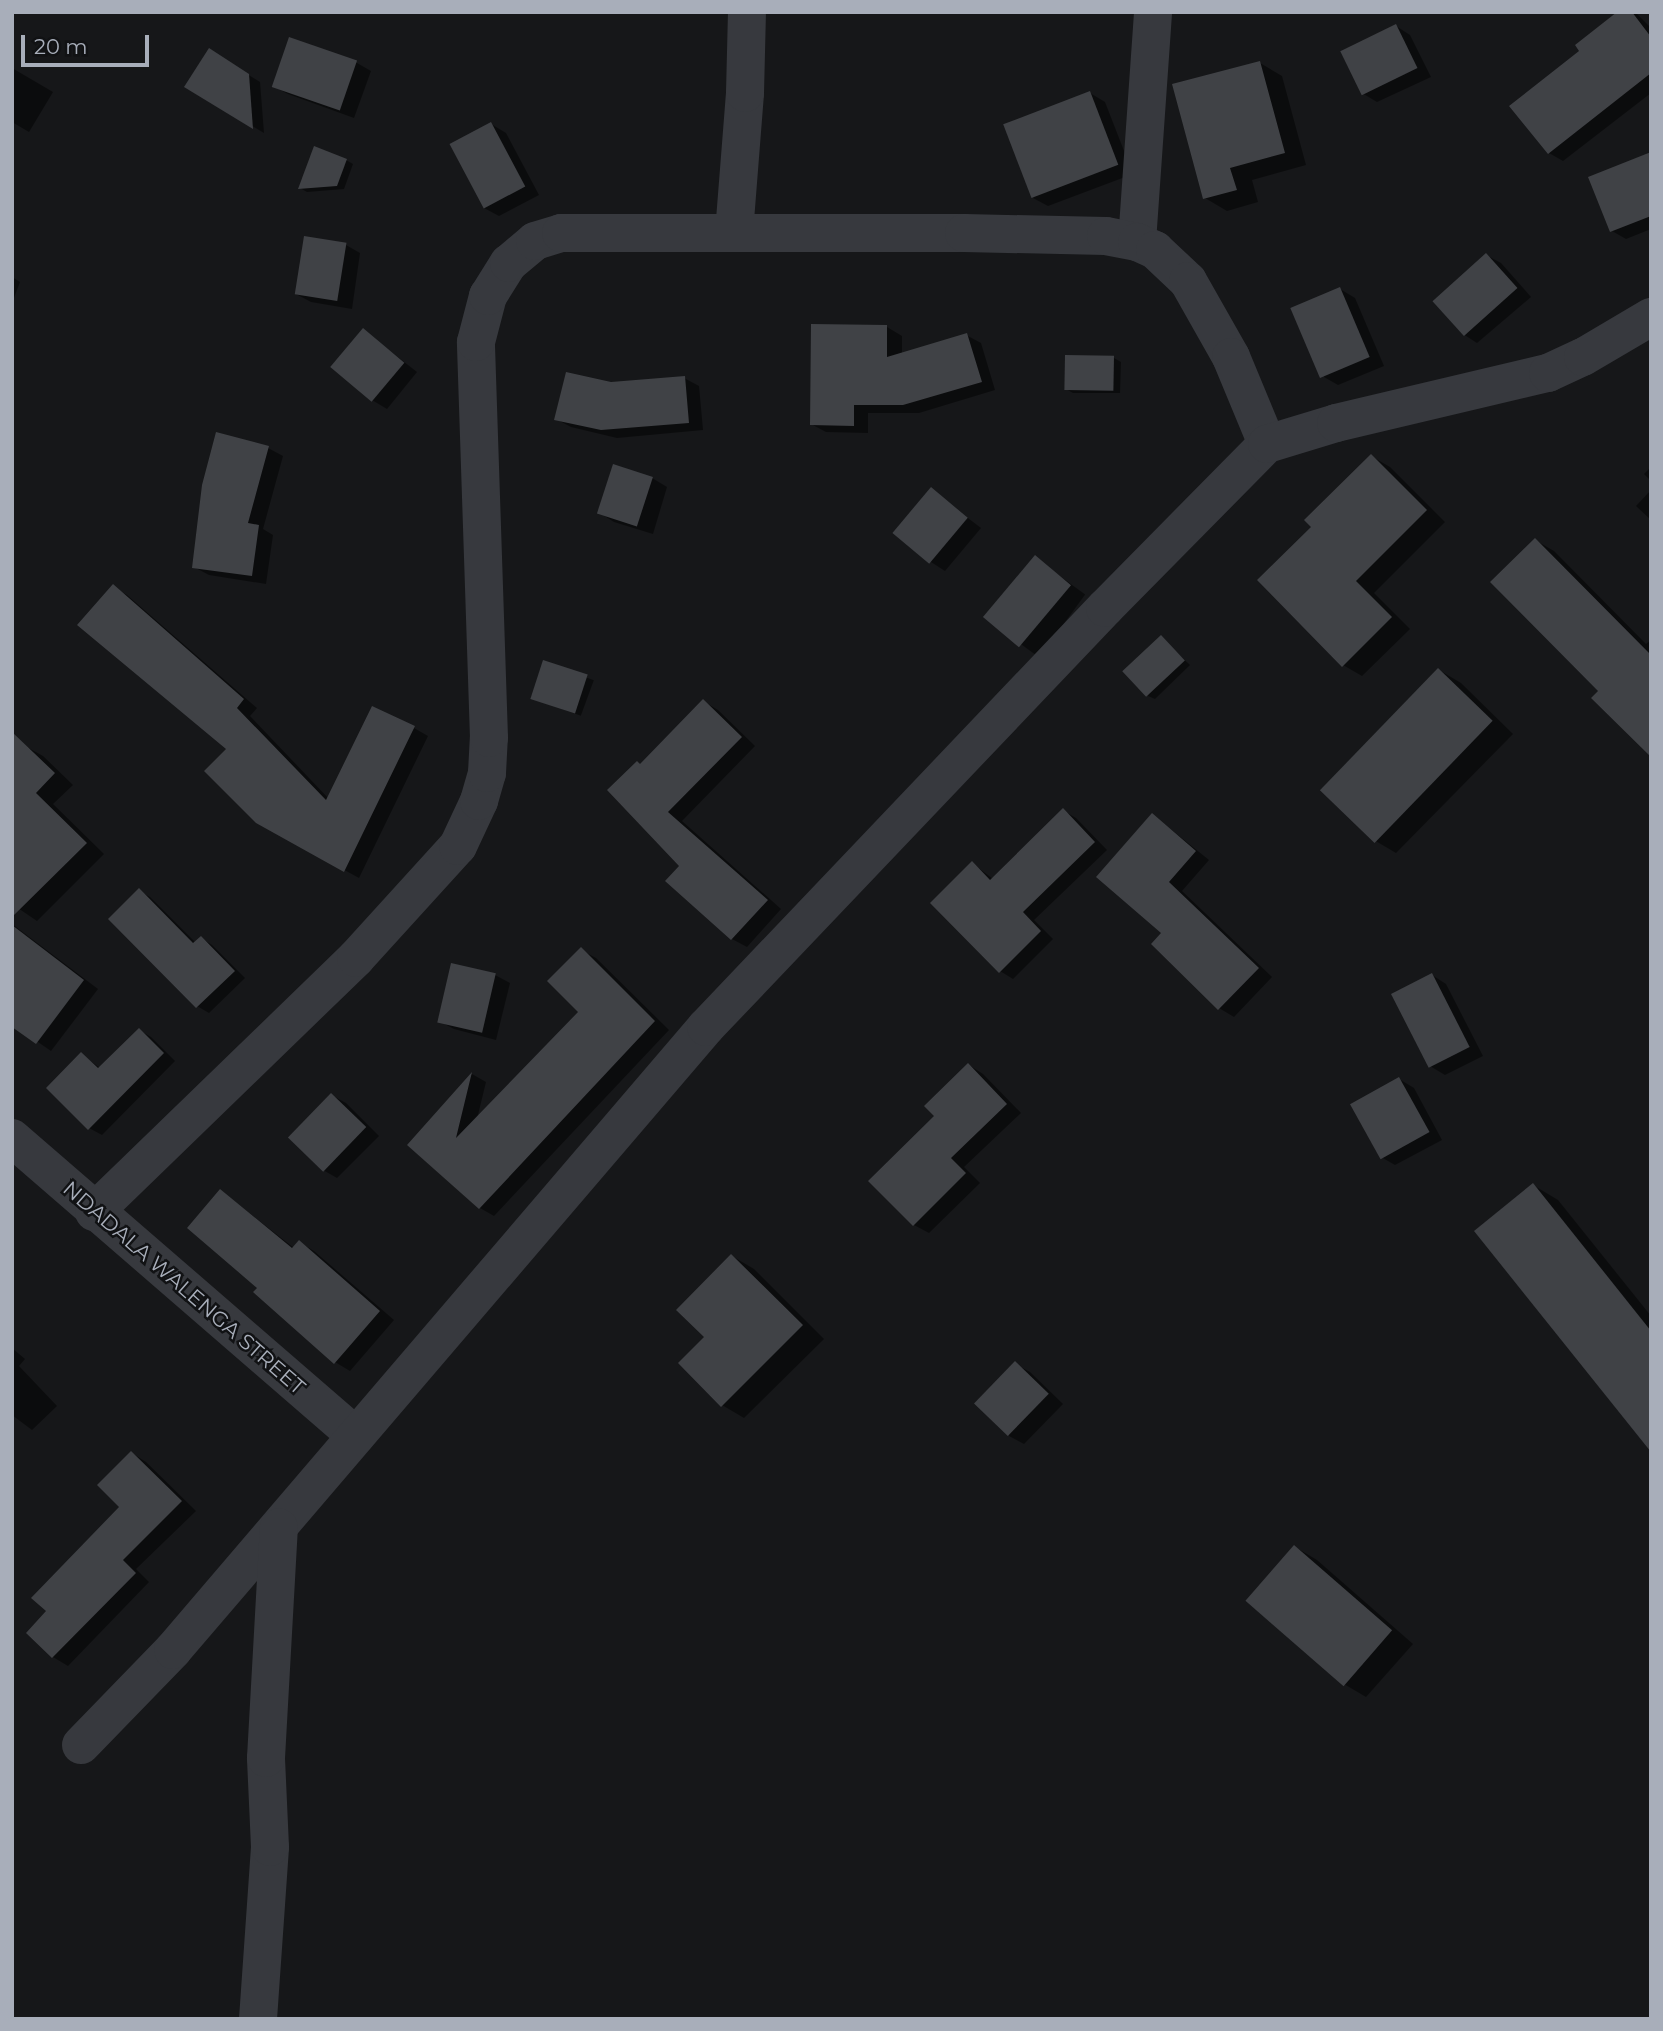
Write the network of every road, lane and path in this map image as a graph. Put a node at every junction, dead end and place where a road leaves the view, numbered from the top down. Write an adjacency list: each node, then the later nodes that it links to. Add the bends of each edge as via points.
1 (747, 12): 3 (street)
2 (1153, 12): 4 (street)
3 (734, 233): 4 (street, via 977,233 1106,236); 8 (street, via 561,233 535,241 509,263 488,296 476,342 489,738 487,773 479,801 458,846 355,958)
4 (1137, 242): 6 (street, via 1155,250 1188,281 1231,357)
5 (1651, 317): 6 (street, via 1548,373 1335,423)
6 (1267, 444): 9 (street, via 706,1027)
7 (12, 1138): 8 (street, NDADALA WALENGA STREET)
8 (94, 1212): 9 (street, NDADALA WALENGA STREET)
9 (356, 1436): 10 (street)
10 (279, 1527): 11 (street, via 173,1650); 12 (street, via 266,1758 270,1847)
11 (81, 1745)
12 (258, 2019)

